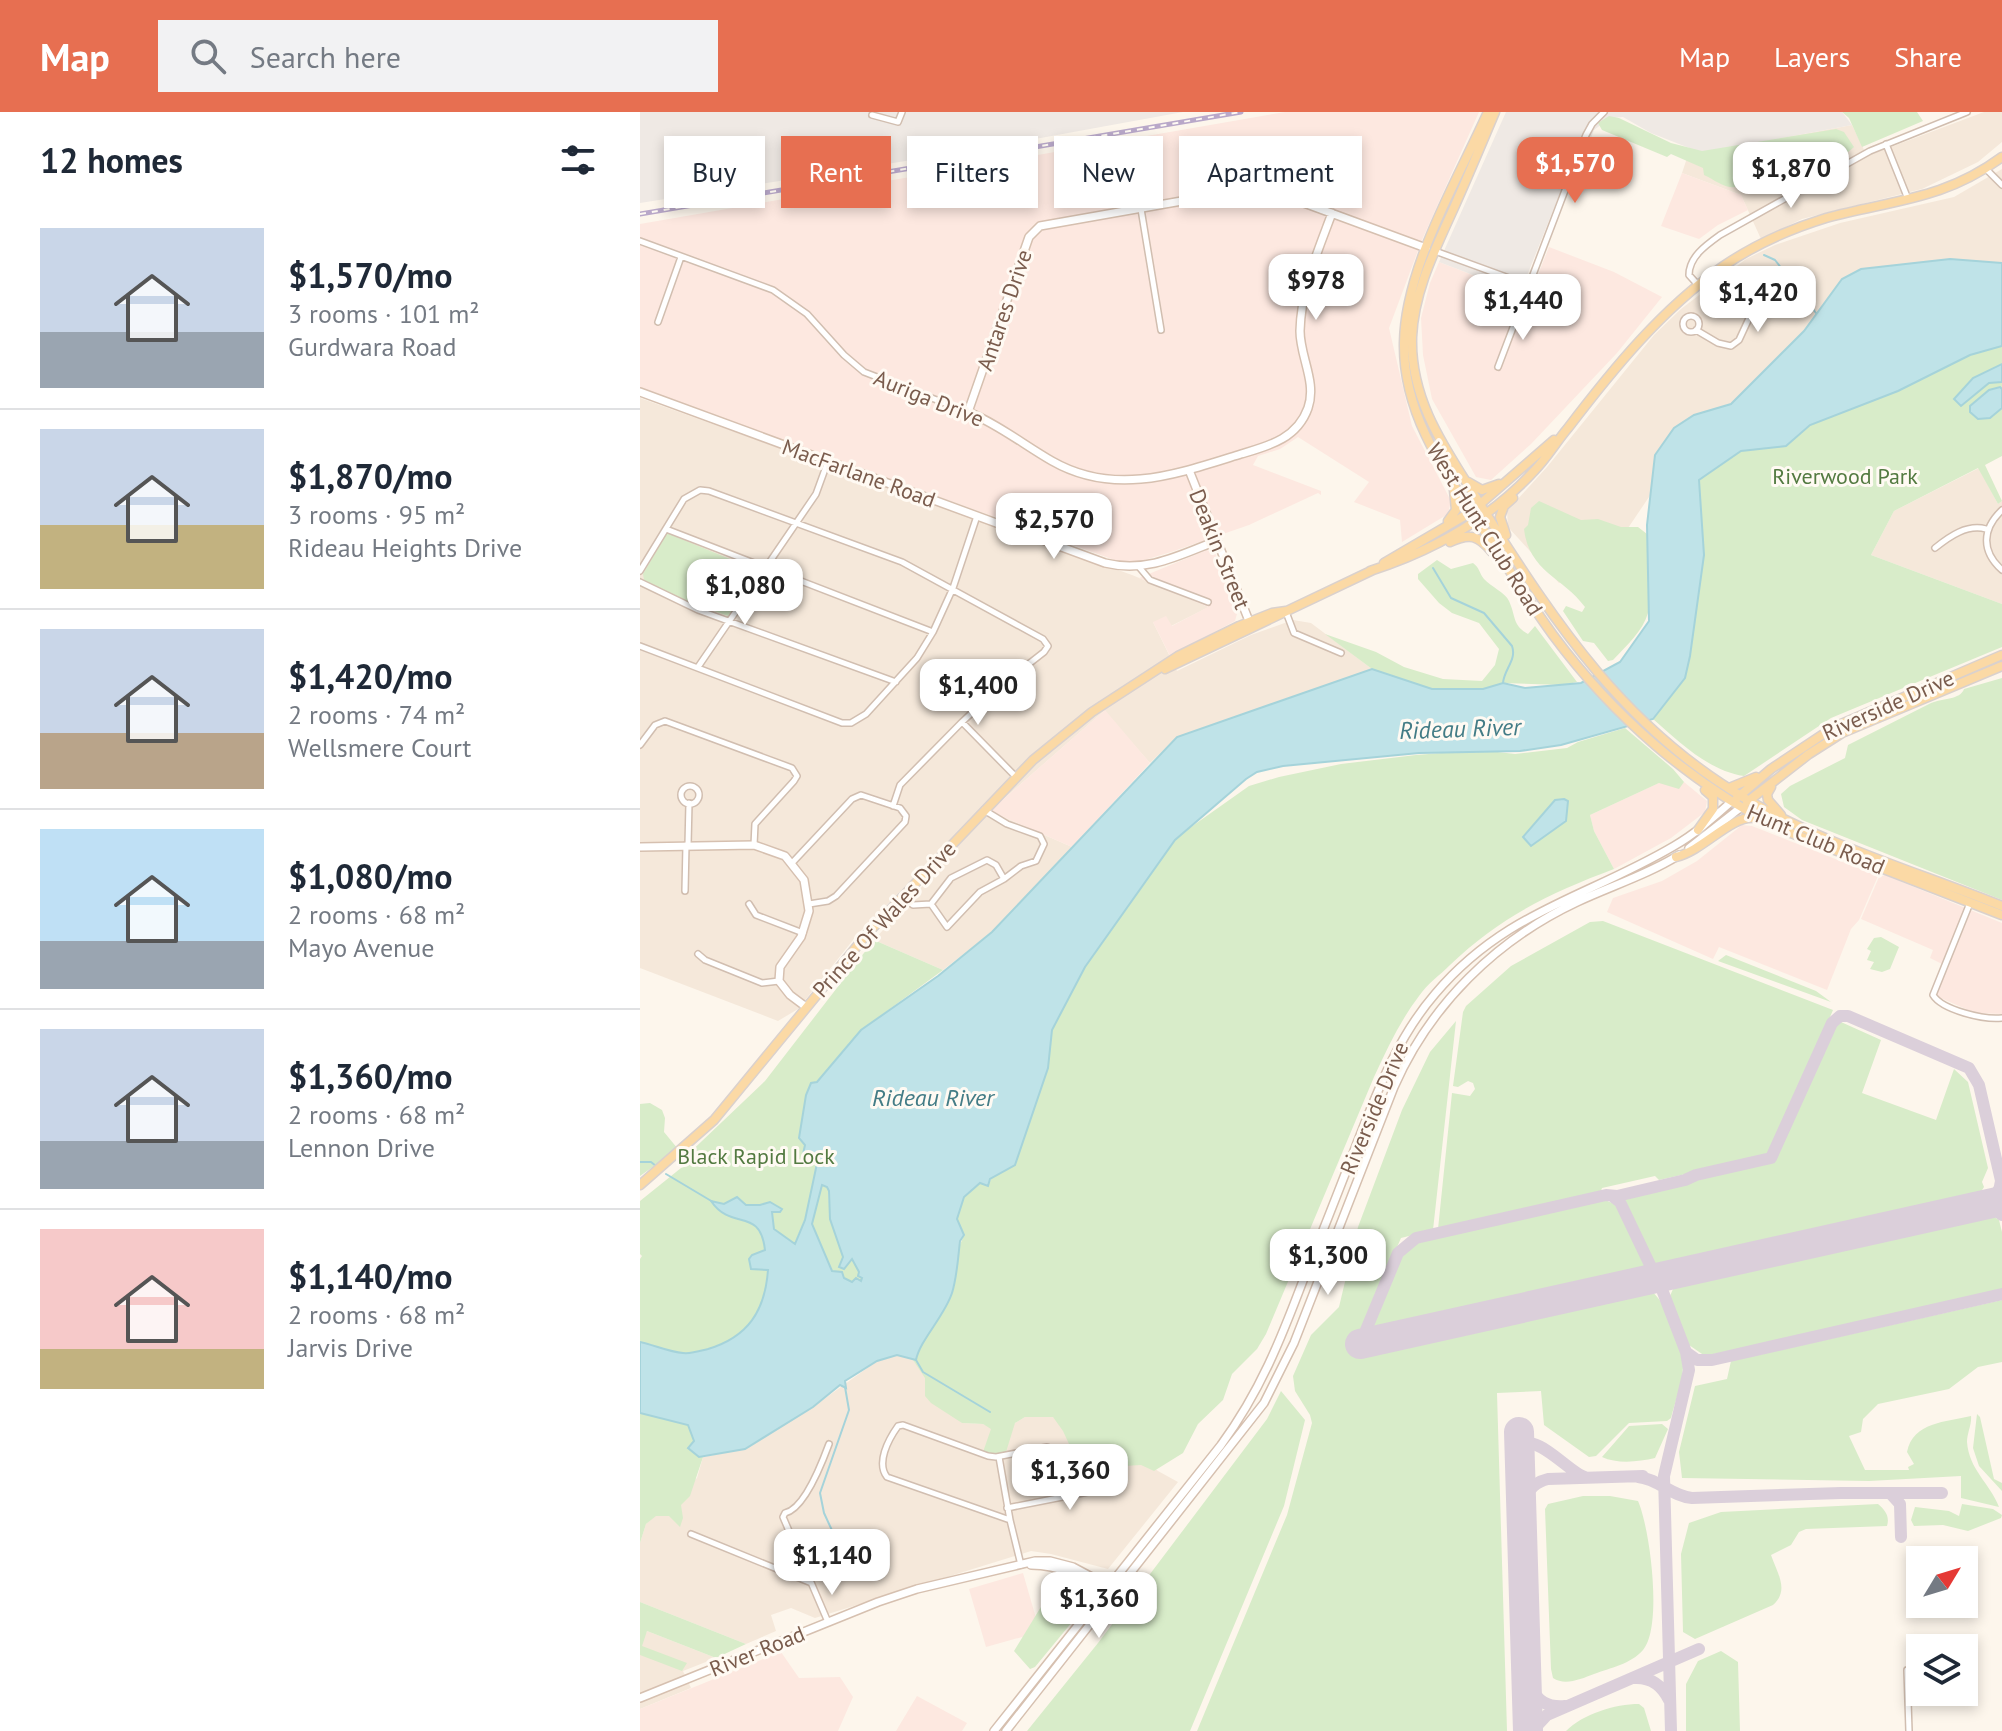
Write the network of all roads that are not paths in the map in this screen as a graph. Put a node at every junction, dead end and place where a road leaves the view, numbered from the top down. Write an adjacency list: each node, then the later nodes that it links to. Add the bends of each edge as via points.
1 (902, 112): 6 (street, via 898,122)
2 (1488, 112): 7 (main road, West Hunt Club Road)
3 (1495, 112): 7 (main road, West Hunt Club Road)
4 (1604, 112): 20 (street, via 1586,135)
5 (1967, 112): 8 (street)
6 (872, 115)
7 (1486, 126): 17 (main road, West Hunt Club Road)
8 (1886, 144): 12 (street); 19 (street, via 1720,235 1690,266 1689,275)
9 (2002, 157): 10 (main road, Prince Of Wales Drive)
10 (1986, 169): 11 (street); 12 (main road, Prince Of Wales Drive, via 1951,188)
11 (2002, 185)
12 (1908, 200): 19 (main road, Prince Of Wales Drive, via 1799,227 1751,250)
13 (1163, 204): 15 (main road, Antares Drive, via 1256,190)
14 (1140, 208): 22 (street); 26 (main road, Antares Drive, via 1053,222 1029,237)
15 (1332, 213): 17 (main road, Antares Drive); 29 (main road, Auriga Drive, via 1301,311 1311,392 1302,421 1274,444)
16 (640, 241): 18 (street, Auriga Drive)
17 (1430, 249): 20 (street); 32 (main road, West Hunt Club Road, via 1416,305 1414,366 1426,413); 33 (main road, West Hunt Club Road, via 1408,307 1406,368 1423,432)
18 (681, 257): 21 (street); 26 (street, Auriga Drive, via 784,297 864,372)
19 (1700, 284): 23 (street, via 1747,304 1751,314 1731,346); 27 (main road, Prince Of Wales Drive, via 1648,331)
20 (1528, 285): 24 (street)
21 (658, 322)
22 (1161, 330)
23 (1696, 330)
24 (1498, 367)
25 (640, 392): 28 (main road, MacFarlane Road)
26 (968, 412): 29 (main road, Auriga Drive, via 1064,467 1095,478 1141,481)
27 (1568, 428): 30 (main road, Prince Of Wales Drive); 31 (main road, Prince Of Wales Drive)
28 (828, 461): 37 (main road, MacFarlane Road); 39 (street)
29 (1189, 470): 43 (main road, Deakin Street)
30 (1536, 470): 36 (main road, Prince Of Wales Drive); 56 (main road, via 1504,506 1500,521)
31 (1514, 476): 32 (main road, via 1488,490); 34 (main road, Prince Of Wales Drive)
32 (1463, 478): 34 (main road, West Hunt Club Road)
33 (1453, 485): 38 (main road, West Hunt Club Road); 42 (main road, via 1455,514)
34 (1481, 504): 36 (main road, West Hunt Club Road); 38 (main road, Prince Of Wales Drive)
35 (2002, 510): 41 (street)
36 (1486, 513): 38 (main road, Prince Of Wales Drive); 56 (main road, West Hunt Club Road)
37 (977, 516): 47 (main road, MacFarlane Road, via 1105,563); 54 (street)
38 (1474, 516): 42 (main road, Prince Of Wales Drive); 44 (main road, Prince Of Wales Drive); 52 (main road, West Hunt Club Road)
39 (798, 522): 40 (street, via 699,490 684,499); 48 (street); 54 (street)
40 (666, 529): 48 (street); 50 (street)
41 (1986, 529): 45 (street, via 1969,527); 49 (street, via 1988,553)
42 (1423, 540): 46 (main road); 51 (main road, Prince Of Wales Drive)
43 (1216, 541): 47 (main road, MacFarlane Road); 59 (main road, Deakin Street)
44 (1430, 548): 46 (main road, Prince Of Wales Drive); 52 (main road, via 1467,535 1479,538)
45 (1935, 548)
46 (1418, 553): 51 (main road, Prince Of Wales Drive)
47 (1139, 567): 55 (street, via 1150,580)
48 (766, 569): 58 (street); 60 (street)
49 (2002, 570)
50 (640, 571)
51 (1370, 571): 57 (main road, Prince Of Wales Drive)
52 (1516, 581): 68 (main road, West Hunt Club Road, via 1559,643)
53 (640, 582): 58 (street)
54 (953, 588): 60 (street); 69 (street, via 1048,646)
55 (1208, 602)
56 (1546, 607): 67 (main road, West Hunt Club Road)
57 (1286, 611): 59 (main road, Prince Of Wales Drive); 62 (street, via 1294,633)
58 (731, 621): 65 (street); 66 (street)
59 (1251, 625): 74 (main road, Prince Of Wales Drive, via 1149,675 1071,728)
60 (933, 632): 66 (street)
61 (640, 646): 65 (street)
62 (1341, 653)
63 (2002, 655): 71 (main road, Riverside Drive, via 1855,716)
64 (2002, 666): 73 (main road, Riverside Drive, via 1842,733)
65 (698, 667): 66 (street, via 842,723 866,714)
66 (896, 682)
67 (1620, 697): 75 (main road, Hunt Club Road, via 1676,749)
68 (1610, 702): 72 (main road, Hunt Club Road)
69 (962, 722): 74 (street); 80 (street, via 900,785)
70 (640, 745): 87 (street, via 655,725 665,721 792,768 794,781 755,824)
71 (1771, 769): 75 (main road); 76 (main road, Riverside Drive)
72 (1691, 775): 78 (main road, Hunt Club Road); 85 (main road, via 1713,800 1711,814)
73 (1782, 775): 77 (main road, Riverside Drive); 84 (main road, via 1766,796)
74 (1016, 777): 82 (main road, Prince Of Wales Drive)
75 (1729, 788): 76 (main road, Hunt Club Road)
76 (1740, 795): 77 (main road, Hunt Club Road); 78 (main road, Riverside Drive)
77 (1749, 801): 81 (main road, Riverside Drive); 84 (main road, Hunt Club Road)
78 (1731, 802): 81 (main road, Hunt Club Road); 85 (main road, Riverside Drive)
79 (689, 803): 86 (street)
80 (893, 806): 92 (street, via 861,795 852,799); 99 (street, via 906,816 905,822 836,896)
81 (1740, 808): 83 (main road, Hunt Club Road); 89 (main road, Riverside Drive)
82 (983, 810): 94 (street, via 1044,841 1036,861); 96 (main road, Prince Of Wales Drive)
83 (1760, 818): 89 (main road, via 1738,819 1697,849); 91 (main road, Hunt Club Road, via 1809,841)
84 (1784, 819): 91 (main road, Hunt Club Road)
85 (1698, 830): 90 (main road, Riverside Drive)
86 (687, 845): 87 (main road); 88 (main road); 95 (street)
87 (754, 845): 92 (main road)
88 (640, 847)
89 (1676, 857): 93 (main road, Riverside Drive)
90 (1642, 862): 93 (main road); 116 (main road, Riverside Drive, via 1506,930 1461,966 1423,1009 1382,1080 1257,1391 1221,1445)
91 (1878, 862): 97 (main road, Hunt Club Road)
92 (792, 863): 99 (main road, via 804,880)
93 (1646, 871): 117 (main road, Riverside Drive, via 1568,906 1508,944 1462,983 1430,1021 1394,1087 1276,1381 1250,1424)
94 (1004, 879): 100 (street, via 996,865 985,861 951,878); 100 (street, via 980,892 947,927)
95 (685, 891)
96 (902, 897): 100 (street, via 913,905); 106 (main road, Prince Of Wales Drive)
97 (1972, 898): 101 (main road, Hunt Club Road); 102 (main road, Hunt Club Road); 107 (street, via 1933,995 1978,1017)
98 (749, 904): 103 (street, via 756,915)
99 (809, 904): 103 (main road)
100 (931, 904)
101 (2002, 906)
102 (2002, 915)
103 (803, 933): 105 (main road, via 783,961)
104 (698, 954): 105 (street, via 762,983)
105 (779, 981): 106 (main road)
106 (806, 1007): 108 (main road, Prince Of Wales Drive, via 722,1111)
107 (2002, 1018)
108 (640, 1185)
109 (829, 1444): 115 (street, via 803,1501 783,1517)
110 (999, 1457): 111 (street); 111 (street, via 1047,1447 1104,1468 1107,1476 1093,1491); 112 (street, via 900,1426 881,1469 887,1477)
111 (1007, 1508): 112 (street)
112 (1010, 1520): 114 (street)
113 (691, 1534): 115 (street)
114 (1018, 1565): 116 (main road, River Road, via 1057,1562); 118 (main road, River Road, via 917,1589)
115 (810, 1583): 118 (street)
116 (1107, 1588): 117 (main road, River Road); 121 (main road, Riverside Drive)
117 (1116, 1593): 122 (main road, Riverside Drive)
118 (828, 1622): 119 (main road, River Road)
119 (640, 1698)
120 (1908, 1706): 123 (street)
121 (994, 1731)
122 (1006, 1731)
123 (1909, 1731)

